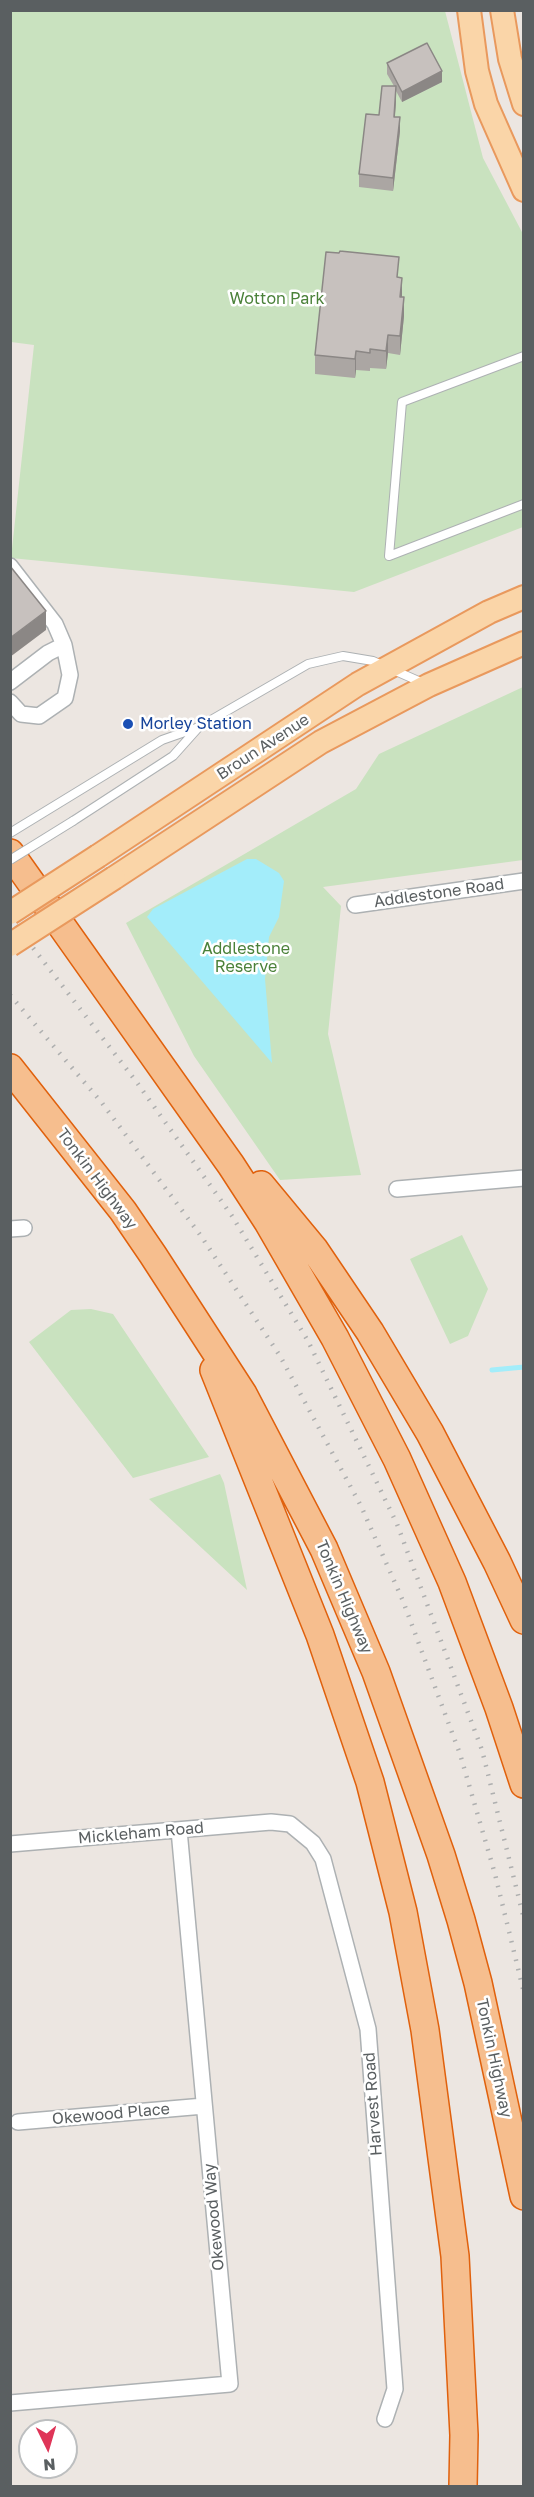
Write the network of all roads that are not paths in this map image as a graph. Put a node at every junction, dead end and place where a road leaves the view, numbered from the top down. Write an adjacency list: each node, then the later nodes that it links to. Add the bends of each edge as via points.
1 (469, 10): 4 (main road)
2 (480, 10): 4 (main road)
3 (502, 10): 5 (main road, via 510,59)
4 (472, 40): 6 (main road, via 486,104)
5 (524, 104)
6 (524, 190)
7 (524, 356): 8 (lane, via 402,402 389,556)
8 (524, 504)
9 (10, 566): 12 (street, via 55,624)
10 (524, 597): 13 (main road, Broun Avenue)
11 (524, 643): 15 (main road, Broun Avenue)
12 (64, 645): 14 (street); 16 (street, via 70,675 65,698 39,716 21,714)
13 (388, 668): 15 (lane); 17 (lane, via 343,656 308,664); 23 (main road, Broun Avenue, bridge)
14 (10, 682)
15 (429, 685): 24 (main road, Broun Avenue, bridge, via 321,741)
16 (10, 702)
17 (199, 727): 18 (lane, via 162,740); 20 (lane, bridge, via 173,756)
18 (10, 833)
19 (10, 853): 25 (highway)
20 (10, 860)
21 (524, 882): 22 (street, Addlestone Road)
22 (355, 905)
23 (10, 913)
24 (10, 945)
25 (154, 1054): 30 (highway, via 314,1249 370,1332 430,1433); 31 (highway, via 268,1222 367,1398 452,1582)
26 (10, 1068): 29 (highway, Tonkin Highway, via 123,1211)
27 (524, 1178): 28 (street)
28 (397, 1189)
29 (192, 1317): 37 (highway, Tonkin Highway, via 243,1394 276,1455 324,1548 376,1672 461,1920); 40 (highway, via 320,1635 370,1782 403,1912 425,2030 455,2256 465,2435)
30 (524, 1620)
31 (524, 1784)
32 (271, 1822): 33 (street, Mickleham Road); 39 (street, Harvest Road, via 290,1824 313,1843 323,1859 368,2029 395,2389)
33 (179, 1830): 34 (street, Mickleham Road); 35 (street, Okewood Way)
34 (10, 1844)
35 (204, 2106): 36 (street, Okewood Place); 38 (street, Okewood Way, via 230,2384)
36 (18, 2122)
37 (524, 2196)
38 (10, 2403)
39 (385, 2419)
40 (463, 2487)

